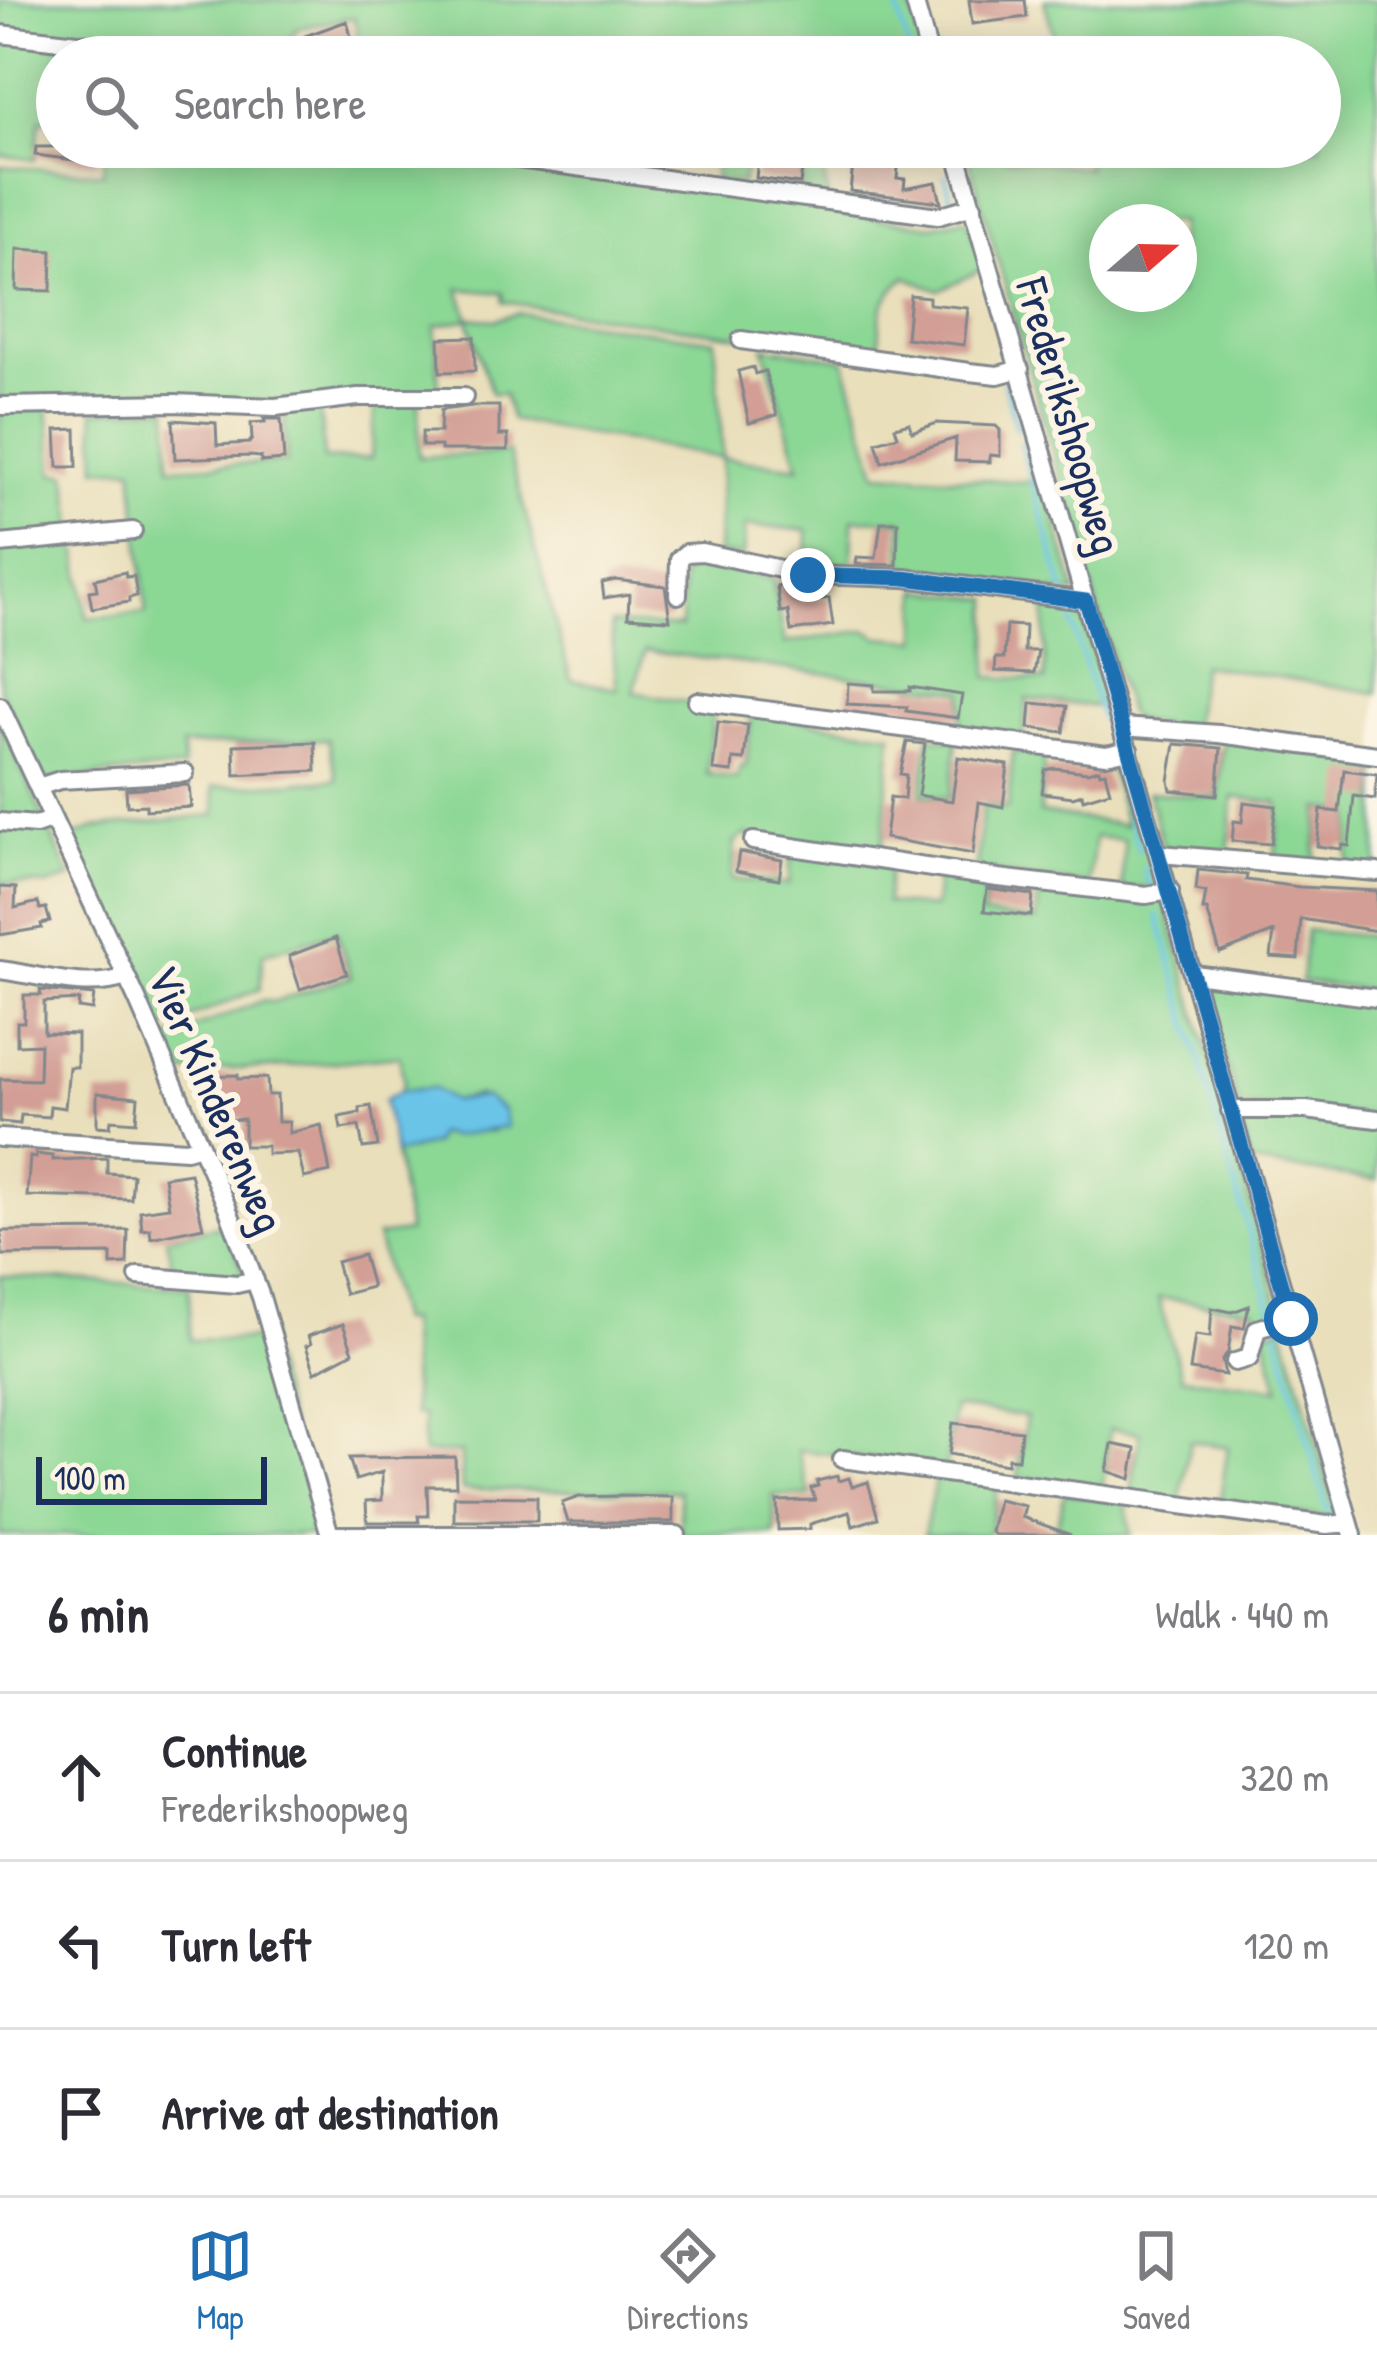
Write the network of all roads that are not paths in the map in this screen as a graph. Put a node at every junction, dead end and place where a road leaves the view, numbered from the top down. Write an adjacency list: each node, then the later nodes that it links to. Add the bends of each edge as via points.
1 (914, 0): 3 (street)
2 (0, 34): 4 (street)
3 (923, 36)
4 (36, 38)
5 (584, 168): 7 (street, via 938,216)
6 (961, 168): 7 (street, Frederikshoopweg)
7 (973, 206): 9 (street, Frederikshoopweg)
8 (741, 340): 9 (street, via 998,375)
9 (1020, 369): 15 (street, Frederikshoopweg)
10 (464, 398): 11 (street)
11 (0, 406)
12 (133, 531): 13 (street)
13 (0, 544)
14 (678, 595): 15 (street, via 679,559 702,552 808,575)
15 (1086, 601): 18 (street, Frederikshoopweg)
16 (697, 700): 19 (street, via 1106,755)
17 (0, 706): 22 (street, Vier Kinderenweg)
18 (1122, 727): 19 (street, Frederikshoopweg); 20 (street)
19 (1129, 750): 26 (street, Frederikshoopweg)
20 (1377, 755)
21 (185, 773): 22 (street)
22 (38, 787): 23 (street, Vier Kinderenweg)
23 (53, 819): 24 (street); 31 (street, Vier Kinderenweg)
24 (0, 822)
25 (754, 841): 28 (street, via 998,878)
26 (1160, 854): 27 (street); 28 (street, Frederikshoopweg)
27 (1377, 872)
28 (1170, 891): 30 (street, Frederikshoopweg)
29 (0, 970): 31 (street, via 89,981)
30 (1194, 974): 32 (street); 33 (street, Frederikshoopweg)
31 (125, 977): 36 (street, Vier Kinderenweg)
32 (1377, 998)
33 (1230, 1110): 34 (street); 39 (street, Frederikshoopweg)
34 (1377, 1119)
35 (0, 1138): 36 (street)
36 (200, 1146): 38 (street, Vier Kinderenweg)
37 (138, 1276): 38 (street)
38 (255, 1280): 43 (street, Vier Kinderenweg)
39 (1291, 1319): 40 (street, via 1262,1326 1249,1358); 42 (street, Frederikshoopweg)
40 (1235, 1362)
41 (842, 1459): 42 (street)
42 (1351, 1529)
43 (330, 1535): 44 (street)
44 (677, 1535)

